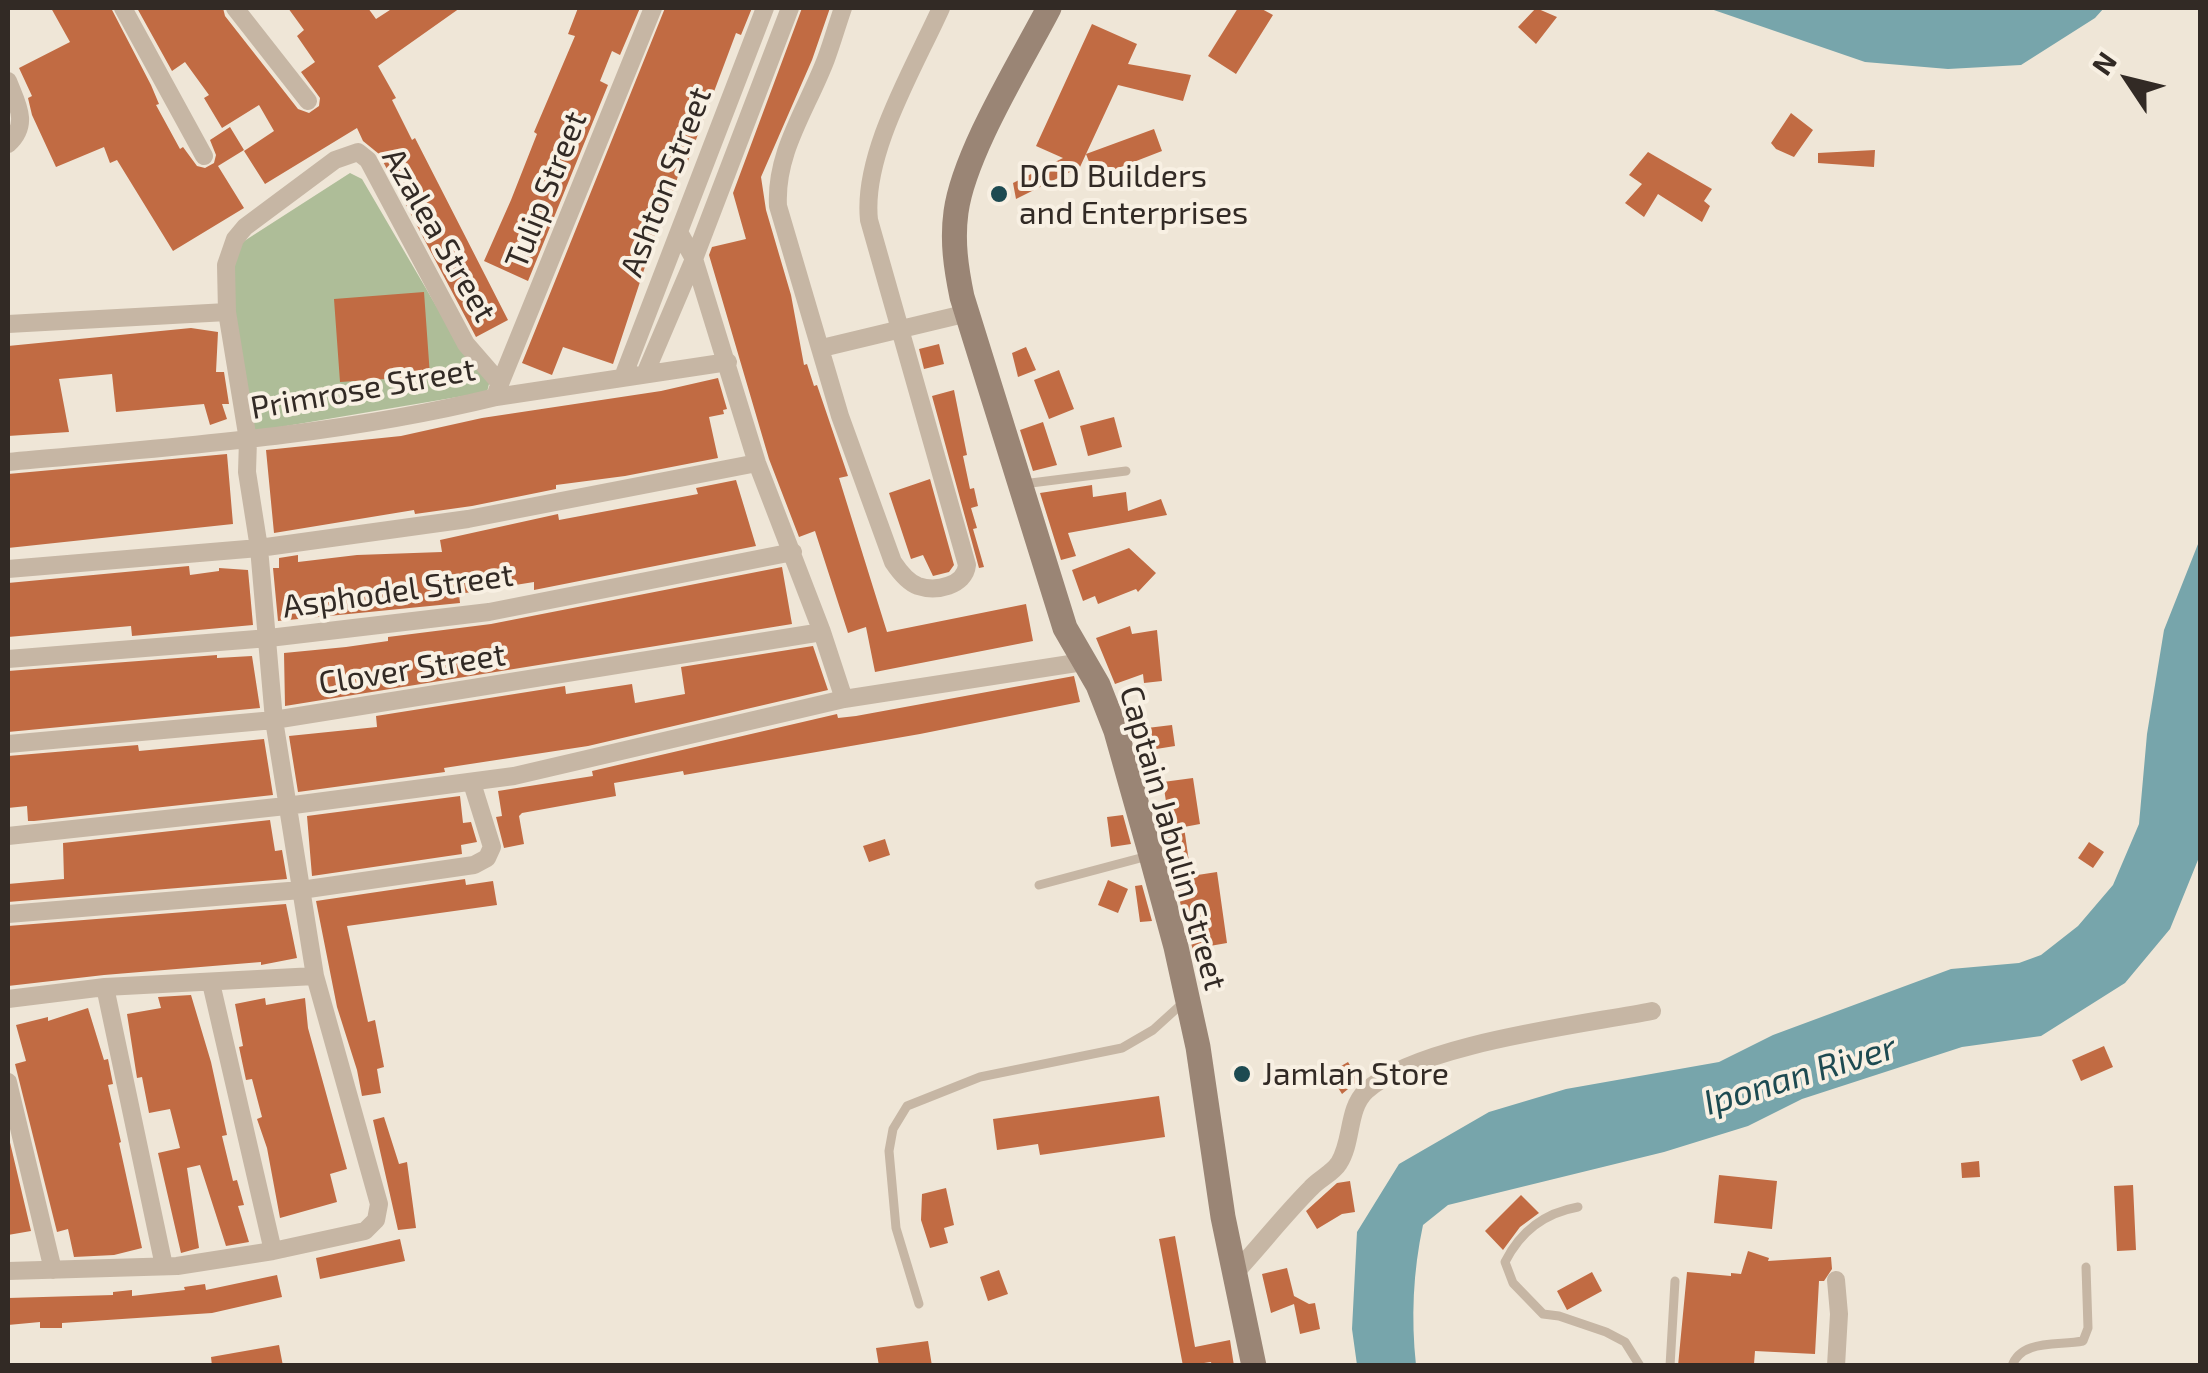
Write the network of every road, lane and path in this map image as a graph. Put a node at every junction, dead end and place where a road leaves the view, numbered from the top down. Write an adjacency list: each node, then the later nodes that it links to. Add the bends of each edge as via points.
1 (123, 8): 12 (street)
2 (235, 8): 10 (street)
3 (653, 8): 23 (street, Tulip Street)
4 (765, 8): 13 (street, Ashton Street)
5 (790, 8): 14 (street, Ashton Street)
6 (843, 8): 19 (street, via 777,178 786,238)
7 (941, 8): 18 (street, via 889,123 866,195)
8 (1049, 8): 16 (street, Captain Jabulin Street, via 963,179 954,253)
9 (8, 80): 11 (street, via 22,118)
10 (308, 100)
11 (8, 144)
12 (204, 156)
13 (678, 232): 14 (street); 22 (street, Ashton Street)
14 (694, 260): 20 (street); 21 (street, Ashton Street)
15 (227, 312): 17 (street); 23 (street, Azalea Street, via 226,265 234,239 335,160 358,152); 24 (street)
16 (968, 313): 18 (street); 28 (street, Captain Jabulin Street)
17 (8, 324)
18 (898, 328): 19 (street); 19 (street, via 967,565 959,582 940,588 918,586 893,562)
19 (822, 348)
20 (728, 362): 21 (street, Primrose Street); 26 (street)
21 (645, 374): 22 (street, Primrose Street)
22 (622, 377): 23 (street, Primrose Street)
23 (498, 389): 24 (street, Primrose Street, via 460,406)
24 (248, 440): 25 (street, Primrose Street); 29 (street)
25 (8, 462)
26 (757, 463): 29 (street, via 468,519); 30 (street)
27 (1126, 471): 28 (lane)
28 (1020, 484): 35 (street, Captain Jabulin Street, via 1064,628)
29 (259, 548): 31 (street); 33 (street)
30 (793, 552): 32 (street); 33 (street, Asphodel Street, via 489,612)
31 (8, 569)
32 (822, 632): 36 (street); 37 (street, Clover Street)
33 (269, 638): 34 (street, Asphodel Street); 37 (street)
34 (8, 659)
35 (1083, 662): 36 (street); 42 (street, Captain Jabulin Street, via 1116,731)
36 (844, 699): 39 (street)
37 (274, 720): 38 (street, Clover Street); 40 (street)
38 (8, 744)
39 (472, 782): 40 (street); 44 (street, via 492,847 487,858)
40 (286, 806): 41 (street); 44 (street)
41 (8, 836)
42 (1151, 856): 43 (lane); 50 (street, Captain Jabulin Street)
43 (1039, 886)
44 (301, 890): 45 (street); 46 (street)
45 (8, 914)
46 (315, 976): 47 (street); 54 (street, via 379,1204 365,1231)
47 (211, 983): 48 (street); 54 (street)
48 (106, 987): 49 (street); 55 (street)
49 (8, 999)
50 (1187, 999): 59 (street, Captain Jabulin Street); 62 (lane, via 1122,1048 980,1077 907,1106 889,1151 896,1228)
51 (1652, 1011): 59 (street, via 1516,1034 1420,1062 1382,1081 1357,1104 1339,1164)
52 (8, 1082): 57 (street)
53 (1578, 1207): 64 (lane, via 1560,1210 1516,1241 1505,1262 1513,1283 1543,1314 1625,1342)
54 (273, 1251): 55 (street)
55 (164, 1266): 57 (street)
56 (2086, 1267): 67 (lane, via 2088,1328 2082,1342 2024,1348)
57 (53, 1270): 58 (street)
58 (8, 1271)
59 (1234, 1274): 63 (street, Captain Jabulin Street)
60 (1836, 1280): 66 (street)
61 (1675, 1281): 65 (lane)
62 (919, 1304)
63 (1254, 1366)
64 (1640, 1366)
65 (1670, 1366)
66 (1836, 1366)
67 (2012, 1366)

